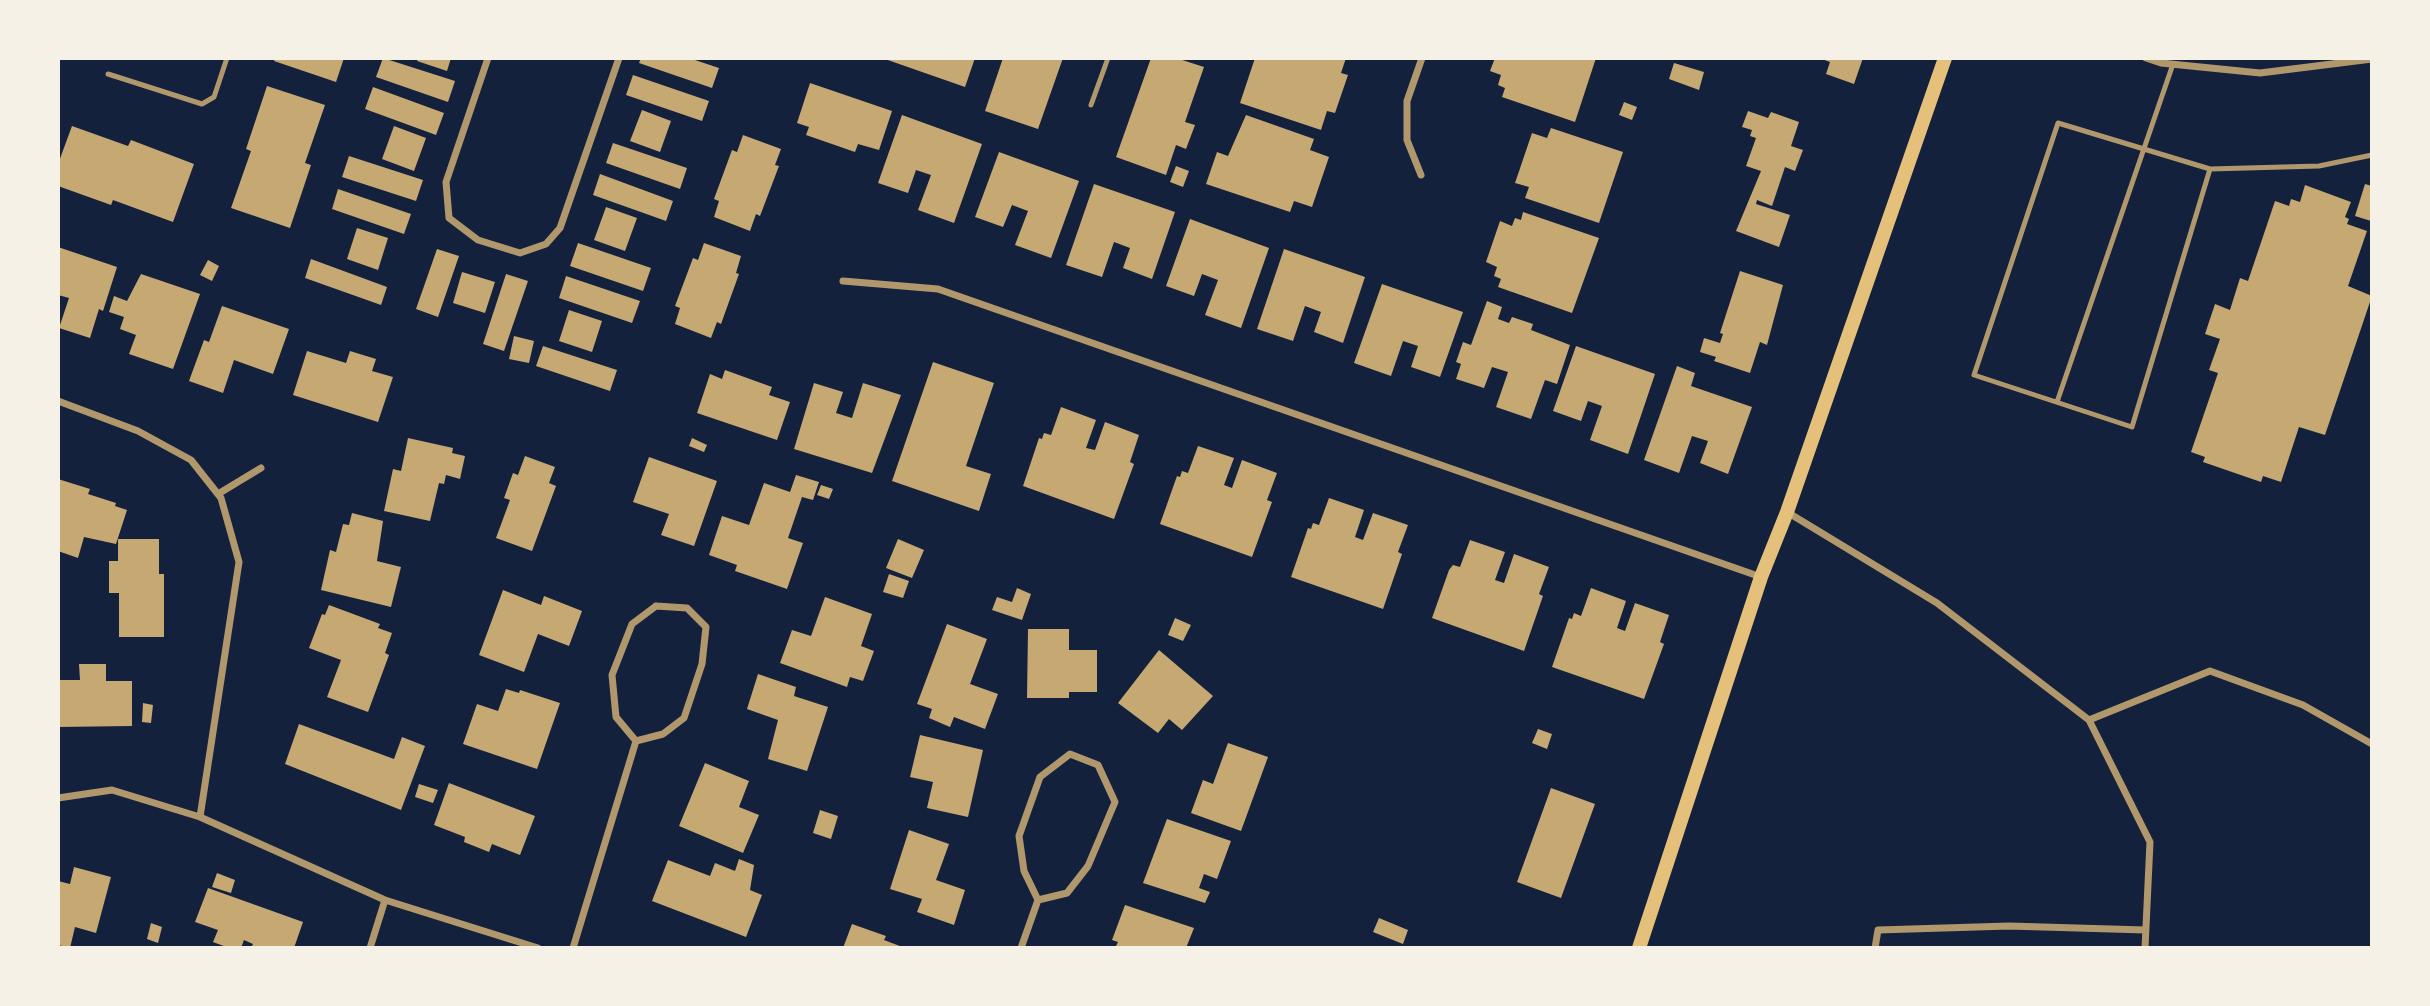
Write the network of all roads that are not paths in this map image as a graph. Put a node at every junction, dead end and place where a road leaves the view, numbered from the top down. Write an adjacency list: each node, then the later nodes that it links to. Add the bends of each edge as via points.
1 (228, 58): 10 (lane, via 214,97 202,104)
2 (488, 58): 3 (street, via 446,183 449,218 478,240 520,253 546,244 560,228)
3 (619, 58)
4 (1108, 58): 11 (lane)
5 (1422, 58): 15 (street, via 1407,101 1407,139)
6 (1945, 58): 21 (main road)
7 (2146, 58): 9 (street)
8 (2372, 59): 9 (street, via 2260,73)
9 (2173, 64): 12 (lane)
10 (108, 74)
11 (1091, 105)
12 (2143, 148): 14 (lane); 18 (lane); 18 (lane, via 2058,123 1974,375)
13 (2372, 155): 14 (lane, via 2319,166)
14 (2210, 169): 18 (lane, via 2132,427)
15 (1421, 175)
16 (843, 281): 22 (street, via 938,289)
17 (58, 401): 20 (street, via 138,431 191,460)
18 (2057, 402)
19 (261, 468): 20 (street)
20 (218, 494): 27 (street, via 239,562)
21 (1787, 512): 22 (main road); 23 (street, via 1937,603)
22 (1761, 577): 35 (main road)
23 (2090, 720): 25 (street, via 2210,671 2303,705); 30 (street, via 2150,842)
24 (636, 741): 24 (street, via 616,717 612,675 632,624 656,606 687,608 706,626 702,664 684,718 663,734); 33 (street)
25 (2372, 744)
26 (58, 798): 27 (street, via 112,790)
27 (200, 817): 28 (street)
28 (385, 900): 31 (street); 32 (street)
29 (1038, 900): 29 (street, via 1024,871 1019,836 1040,777 1070,754 1098,765 1115,802 1088,866 1067,893); 34 (street)
30 (2145, 930): 36 (street, via 2009,926 1878,930); 37 (street)
31 (370, 948)
32 (538, 948)
33 (573, 948)
34 (1021, 948)
35 (1639, 948)
36 (1875, 948)
37 (2145, 948)

